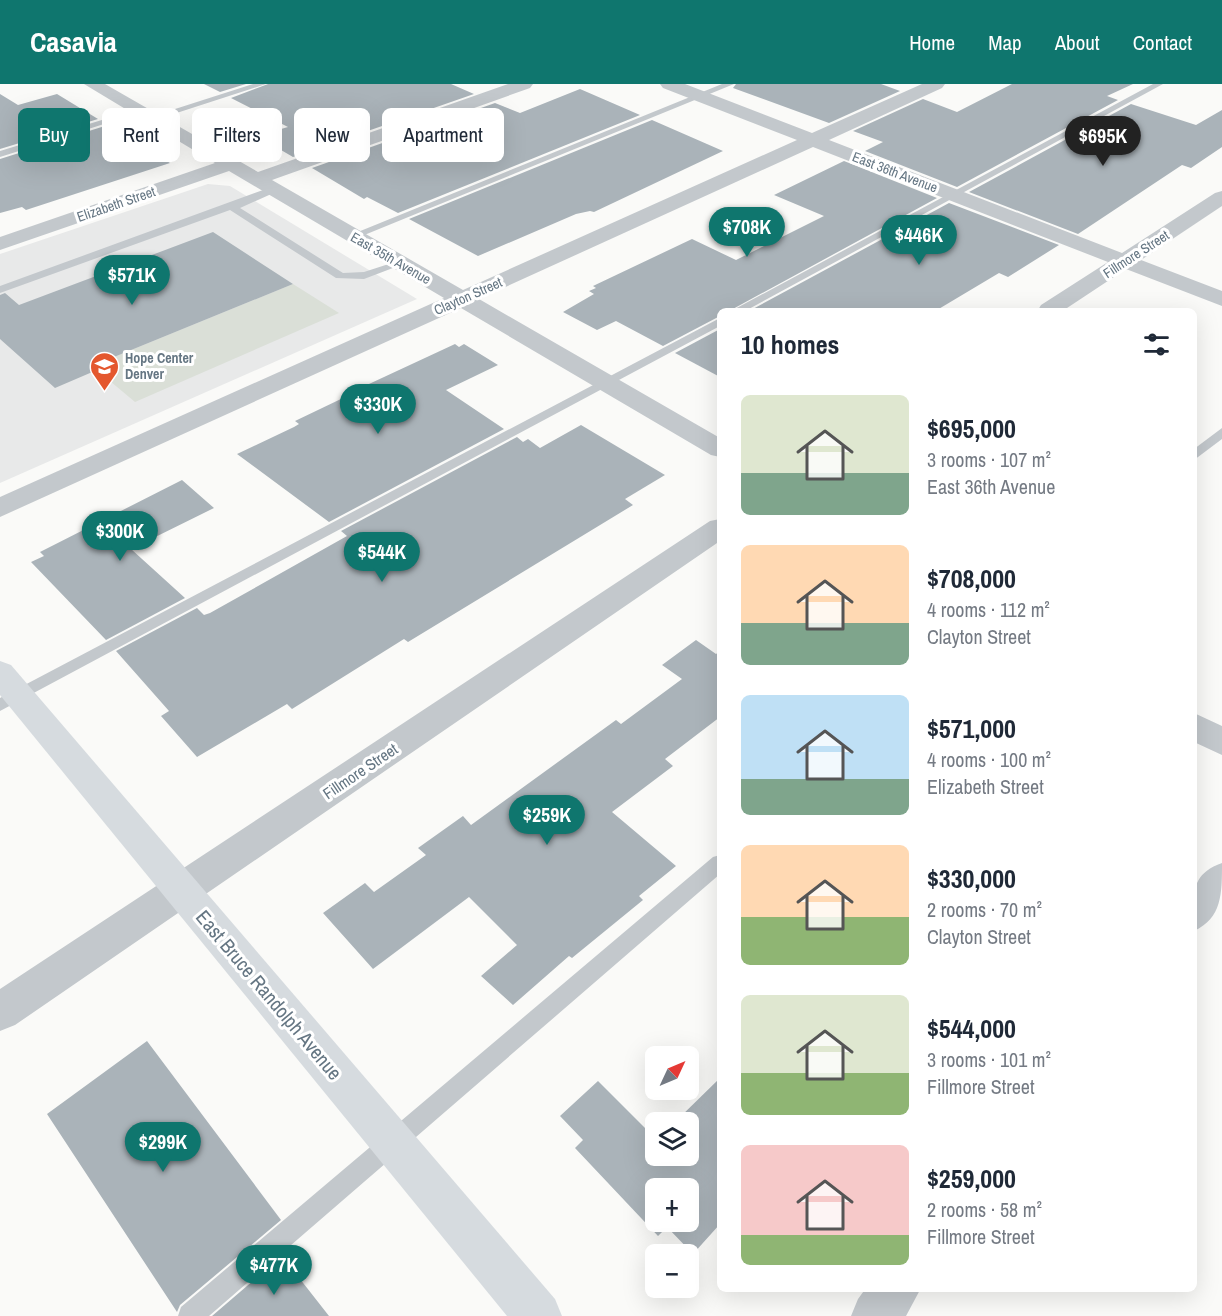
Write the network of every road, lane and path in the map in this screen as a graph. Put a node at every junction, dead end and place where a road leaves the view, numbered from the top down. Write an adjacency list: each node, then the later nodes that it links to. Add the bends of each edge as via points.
1 (93, 84): 9 (street, East 35th Avenue)
2 (262, 84): 10 (lane)
3 (524, 84): 16 (street)
4 (669, 84): 8 (street, East 36th Avenue)
5 (730, 84): 8 (lane)
6 (936, 84): 13 (street, Clayton Street)
7 (1159, 84): 17 (lane)
8 (700, 96): 13 (street, East 36th Avenue); 20 (lane)
9 (134, 108)
10 (172, 108)
11 (102, 127): 14 (lane)
12 (180, 135): 15 (street, East 35th Avenue)
13 (813, 140): 17 (street, East 36th Avenue); 25 (street, Clayton Street)
14 (0, 154)
15 (231, 164): 16 (street, East 35th Avenue); 21 (street, Elizabeth Street)
16 (265, 184): 19 (lane); 20 (street, East 35th Avenue)
17 (955, 195): 22 (street, East 36th Avenue); 27 (lane)
18 (1222, 197): 22 (street, Fillmore Street)
19 (238, 204): 23 (lane, via 234,209 240,215 340,276 355,279); 24 (lane)
20 (353, 236): 23 (street, East 35th Avenue)
21 (0, 244)
22 (1124, 261): 26 (street, East 36th Avenue); 28 (street, Fillmore Street)
23 (401, 263): 25 (street, East 35th Avenue)
24 (0, 290)
25 (462, 299): 30 (street, East 35th Avenue); 34 (street, Clayton Street)
26 (1222, 299)
27 (743, 308)
28 (1052, 308)
29 (717, 323): 30 (lane)
30 (605, 382): 32 (street, East 35th Avenue); 36 (lane)
31 (1222, 432): 33 (lane)
32 (717, 447)
33 (1197, 453)
34 (0, 508)
35 (717, 530): 41 (street, Fillmore Street)
36 (6, 691): 41 (street, East Bruce Randolph Avenue)
37 (1197, 728): 38 (street)
38 (1222, 742)
39 (717, 866): 44 (lane)
40 (1222, 879): 42 (street)
41 (182, 891): 43 (street, Fillmore Street); 44 (street, East Bruce Randolph Avenue)
42 (1197, 910)
43 (0, 1012)
44 (392, 1141): 46 (lane); 47 (street, East Bruce Randolph Avenue)
45 (894, 1292): 48 (street)
46 (190, 1316)
47 (538, 1316)
48 (875, 1316)

